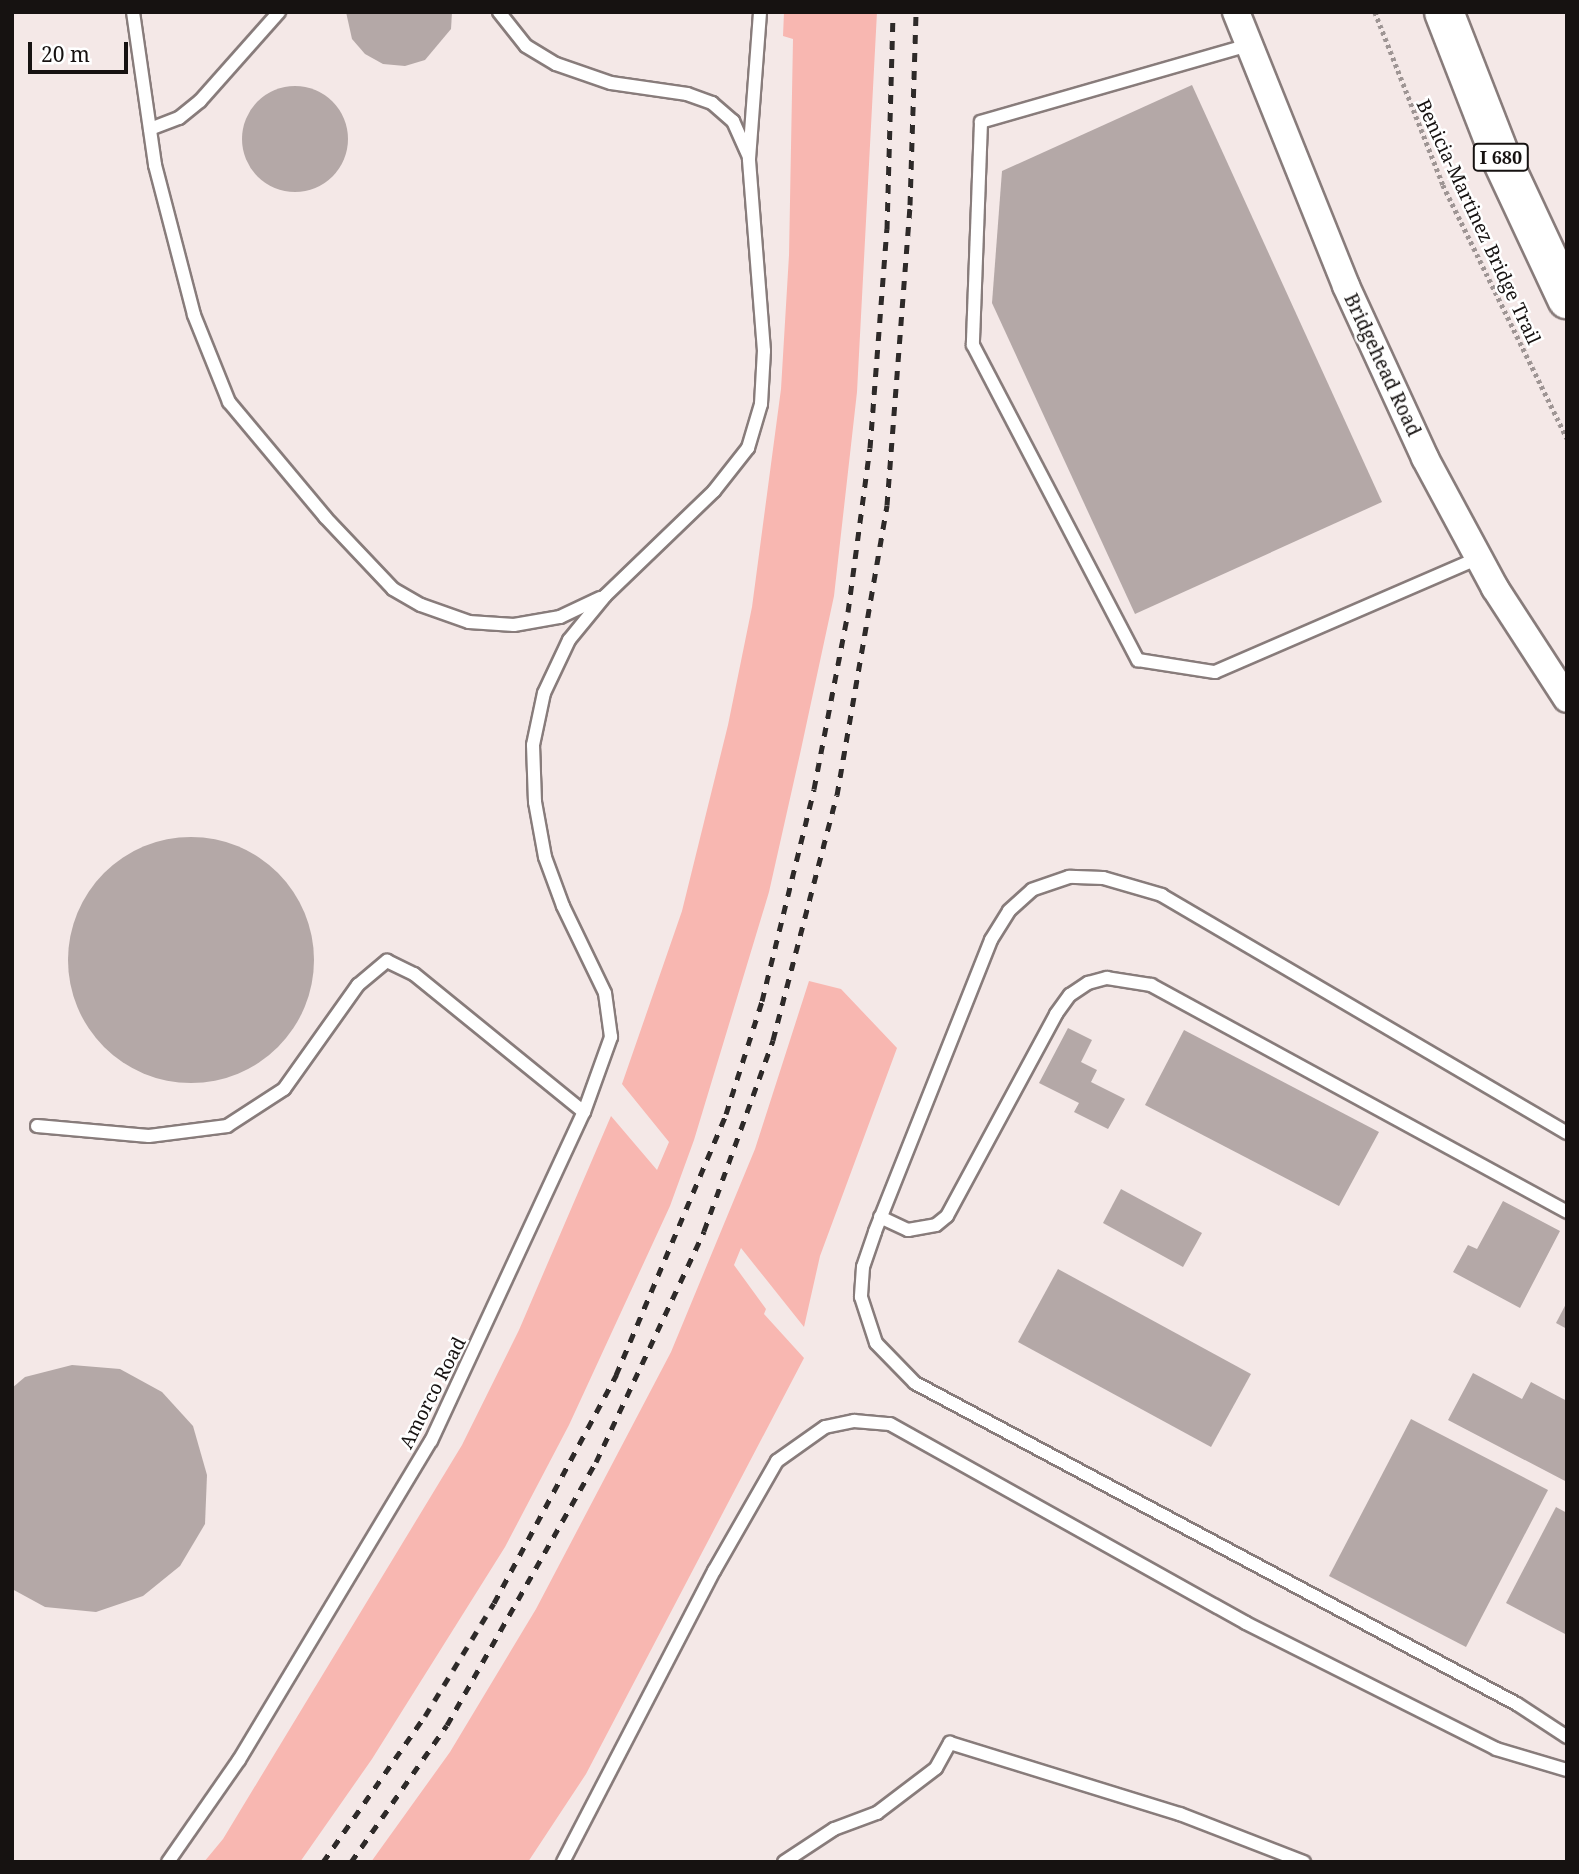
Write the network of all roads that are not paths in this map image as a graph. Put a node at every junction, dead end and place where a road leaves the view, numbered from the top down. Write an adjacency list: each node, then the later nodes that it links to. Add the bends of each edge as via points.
1 (133, 12): 8 (lane)
2 (279, 12): 8 (lane, via 200,101 180,118)
3 (499, 12): 9 (lane, via 518,39 556,64 611,83 687,94 712,103 733,121)
4 (760, 12): 9 (lane)
5 (1236, 12): 7 (street, Bridgehead Road)
6 (1444, 12): 10 (highway, I 680, via 1501,158)
7 (1249, 45): 11 (street, Bridgehead Road, via 1346,286 1425,458); 11 (lane, via 981,122 973,345 1138,660 1215,672)
8 (150, 130): 12 (lane, via 194,315 229,402 325,517 393,589 469,622 514,625 560,617)
9 (749, 159): 12 (lane, via 764,351 761,404 748,449 713,491)
10 (1567, 299)
11 (1479, 558): 13 (street, Bridgehead Road)
12 (604, 596): 14 (lane, Amorco Road, via 569,640 549,682 533,745 535,802 545,857 562,906 605,993 611,1037)
13 (1567, 699)
14 (584, 1112): 15 (lane, via 414,974 387,961 358,985 284,1089 227,1126 149,1136); 21 (lane, Amorco Road, via 431,1441 239,1760)
15 (37, 1126)
16 (1567, 1133): 18 (lane, via 1162,895 1103,878 1069,877 1032,890 1009,911 991,940)
17 (1567, 1212): 18 (lane, via 1150,985 1107,978 1070,995 1056,1014 947,1216 936,1225 908,1230)
18 (880, 1217): 19 (lane, via 863,1267 861,1297 876,1343 915,1383 1517,1704)
19 (1567, 1737)
20 (1567, 1770): 22 (lane, via 1496,1749 1246,1623 890,1424 854,1421 825,1427 777,1461 714,1570)
21 (168, 1862)
22 (563, 1862)
23 (784, 1862): 24 (lane, via 834,1829 877,1814 936,1768 950,1743 1180,1814)
24 (1304, 1862)

